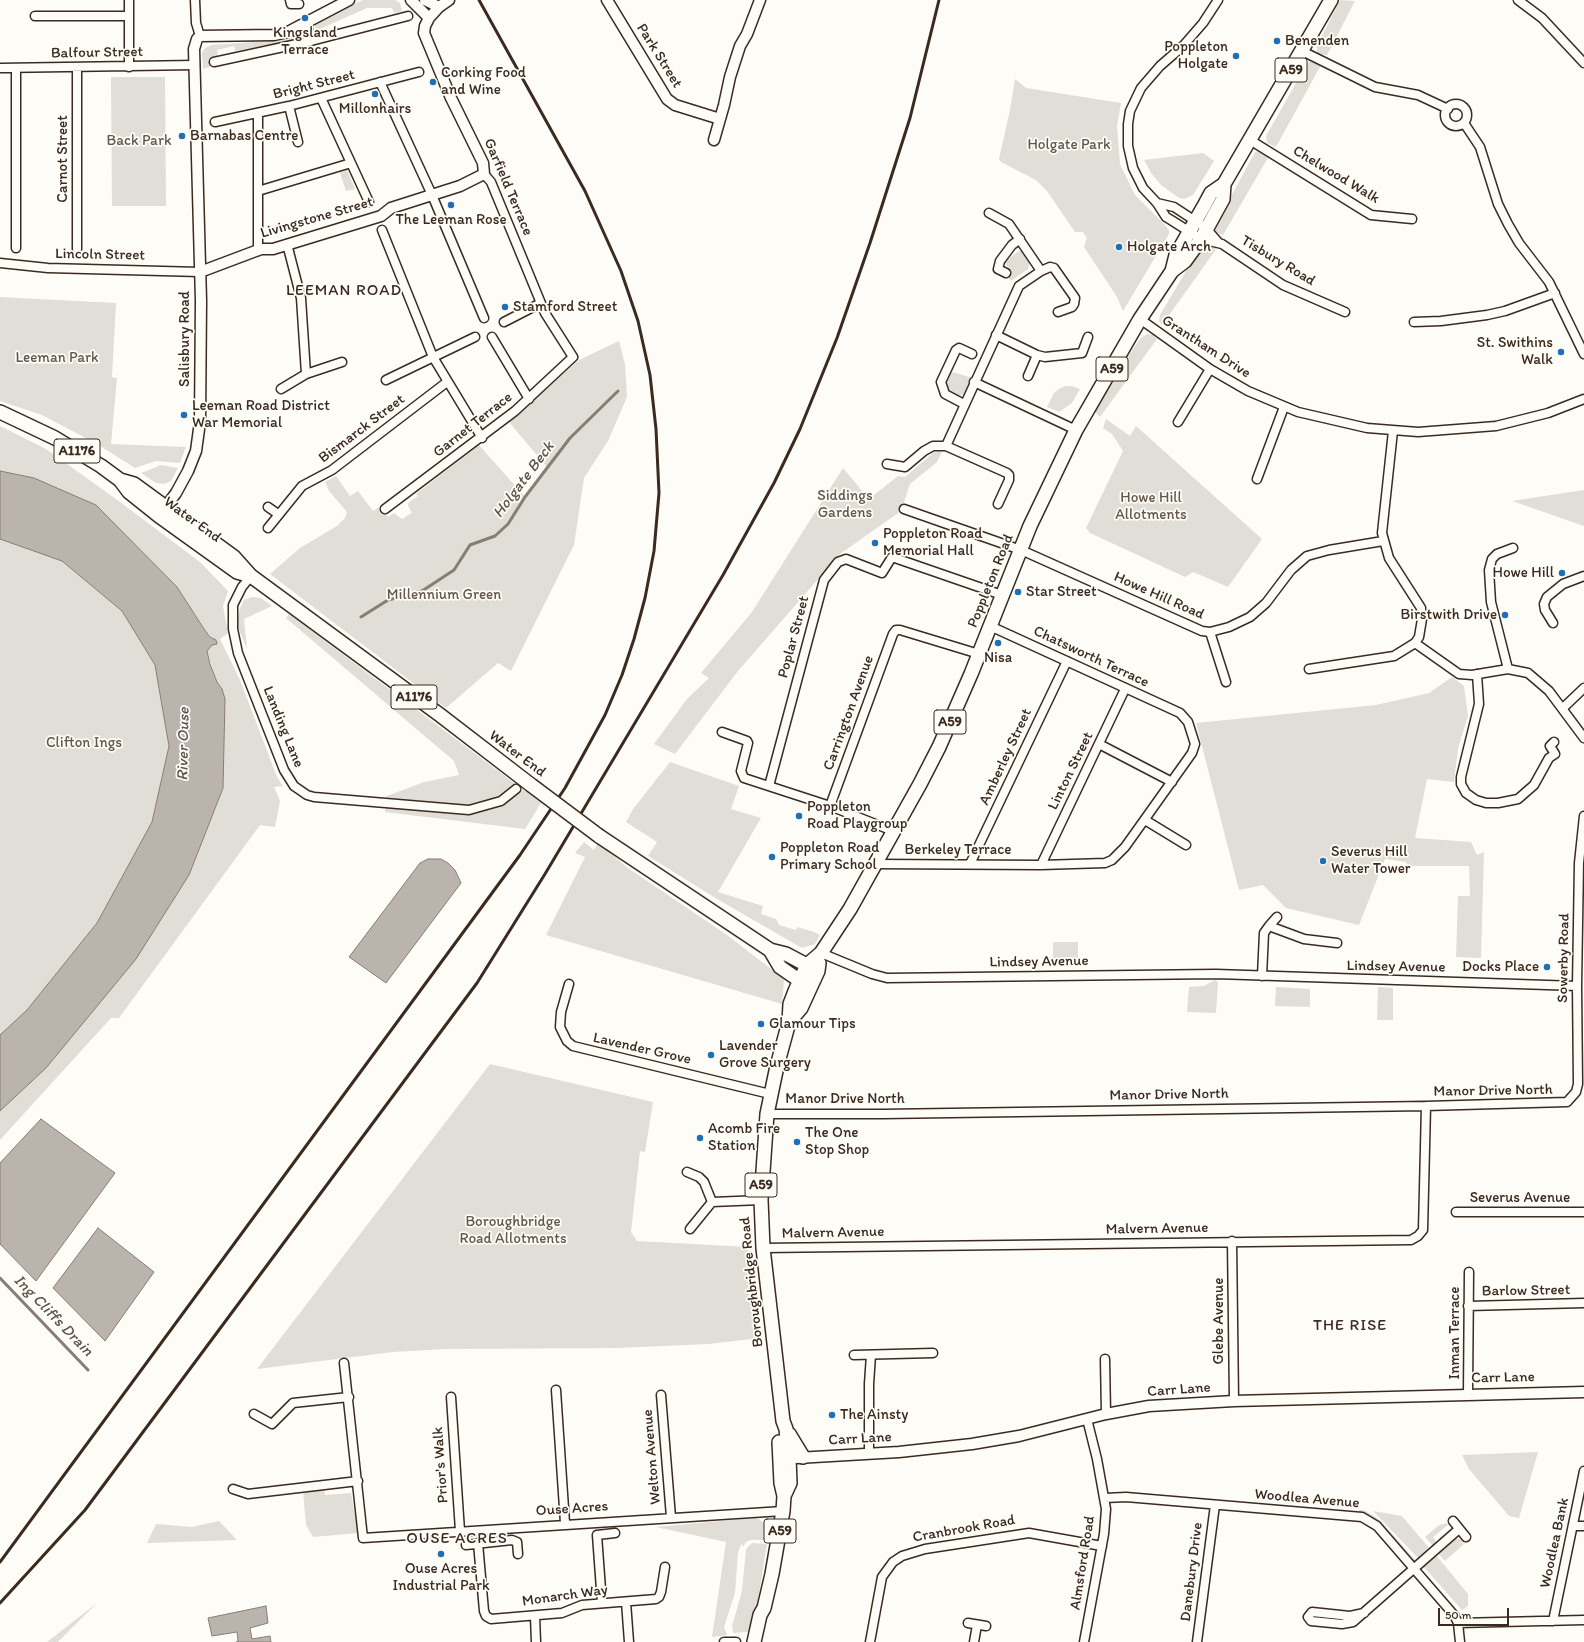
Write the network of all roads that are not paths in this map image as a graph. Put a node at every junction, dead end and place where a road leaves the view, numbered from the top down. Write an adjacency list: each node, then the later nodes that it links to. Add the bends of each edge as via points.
1 (129, 0): 16 (street)
2 (195, 0): 20 (street, via 196,23)
3 (290, 0): 13 (street, via 291,4)
4 (349, 0): 19 (street)
5 (411, 0): 18 (street)
6 (425, 0): 14 (street)
7 (449, 0): 14 (street)
8 (607, 0): 36 (street, Park Street, via 667,99 676,105)
9 (760, 0): 36 (street, via 747,34 731,93)
10 (1218, 0): 48 (street, via 1183,46 1148,77 1130,111 1127,134 1132,168 1143,188)
11 (1331, 0): 22 (main road, Poppleton Road / A59)
12 (1518, 0): 24 (street, via 1542,18)
13 (298, 4)
14 (439, 7): 18 (street)
15 (35, 16): 16 (street)
16 (129, 16): 26 (street)
17 (408, 16): 21 (street)
18 (427, 22): 43 (street, Garfield Terrace, via 425,40 483,163)
19 (308, 23): 20 (street, via 274,35); 21 (street)
20 (200, 36): 25 (street, Salisbury Road, via 194,49)
21 (311, 41): 23 (street)
22 (1302, 52): 34 (street, via 1376,87 1418,95); 40 (main road, Poppleton Road / A59)
23 (214, 62)
24 (1584, 63)
25 (195, 65): 26 (street, Balfour Street); 61 (street, Salisbury Road)
26 (129, 67): 29 (street, Balfour Street)
27 (0, 68): 28 (street, Balfour Street)
28 (16, 68): 29 (street, Balfour Street); 56 (street)
29 (77, 68): 57 (street, Carnot Street)
30 (419, 72): 31 (street, Bright Street)
31 (380, 82): 32 (street, Bright Street); 46 (street)
32 (321, 98): 33 (street, Bright Street); 42 (street)
33 (289, 106): 35 (street, Bright Street); 41 (street)
34 (1448, 109): 38 (street, via 1446,116 1450,124 1457,126); 38 (street, via 1454,105 1464,108 1467,115)
35 (258, 113): 37 (street, Bright Street); 45 (street)
36 (720, 119): 39 (street)
37 (215, 122)
38 (1464, 123): 64 (street, via 1480,147 1498,204 1508,224)
39 (714, 140)
40 (1250, 140): 44 (main road, Poppleton Road / A59); 50 (street, Chelwood Walk, via 1371,215)
41 (298, 142)
42 (351, 163): 45 (street); 47 (street)
43 (484, 174): 46 (street, Livingstone Street); 65 (street, Garfield Terrace, via 491,182)
44 (1224, 184): 51 (main road, Poppleton Road / A59, via 1212,193); 53 (main road, Poppleton Road / A59, via 1223,199)
45 (258, 191): 58 (street)
46 (432, 195): 55 (street, Livingstone Street, via 391,208 381,216); 68 (street)
47 (369, 202)
48 (1157, 203): 51 (street, via 1166,217); 51 (street, via 1171,205)
49 (989, 213): 54 (street, via 1009,224)
50 (1412, 219)
51 (1192, 227): 53 (street); 53 (street); 62 (main road, Poppleton Road / A59, via 1176,255)
52 (382, 230): 79 (street)
53 (1204, 233): 62 (main road, Poppleton Road / A59, via 1185,261); 67 (street, Tisbury Road, via 1283,285)
54 (1020, 239): 60 (street); 63 (street, via 1000,261 998,269)
55 (287, 244): 58 (street, Livingstone Street); 83 (street, via 301,298)
56 (16, 248)
57 (77, 249)
58 (258, 251): 61 (street, Livingstone Street)
59 (0, 263): 61 (street, Lincoln Street, via 48,268)
60 (1041, 271): 66 (street, via 1054,268 1075,298 1072,307); 72 (street, via 1024,281 1015,291)
61 (200, 272): 105 (street, Salisbury Road, via 200,422 196,450 183,482)
62 (1172, 272): 69 (main road, Poppleton Road / A59)
63 (1006, 273)
64 (1555, 293): 71 (street, via 1506,311 1487,315); 77 (street)
65 (541, 303): 70 (street); 80 (street, Garfield Terrace)
66 (1058, 312)
67 (1346, 312)
68 (484, 318)
69 (1140, 320): 82 (street, Grantham Drive); 95 (main road, Poppleton Road / A59)
70 (504, 322)
71 (1414, 322)
72 (996, 335): 78 (street); 87 (street)
73 (492, 336): 89 (street)
74 (475, 337): 79 (street)
75 (1088, 337): 78 (street, via 1085,349 1079,355)
76 (972, 354): 91 (street, via 959,348 956,350 941,382 945,394)
77 (1584, 354)
78 (1037, 355): 84 (street)
79 (433, 357): 85 (street); 86 (street)
80 (573, 357): 89 (street, Garnet Terrace)
81 (342, 362): 83 (street)
82 (1210, 369): 92 (street, Grantham Drive, via 1248,391); 94 (street)
83 (306, 374): 88 (street)
84 (1028, 376)
85 (386, 380)
86 (447, 382): 97 (street); 106 (street, Bismarck Street, via 332,470 302,486)
87 (974, 382): 91 (street); 95 (street)
88 (281, 389)
89 (529, 399): 97 (street, Garnet Terrace)
90 (1584, 399): 96 (street, Grantham Drive, via 1548,413 1496,426 1444,431)
91 (964, 404): 98 (street)
92 (1284, 407): 96 (street, Grantham Drive, via 1335,422); 100 (street)
93 (0, 412): 105 (main road, Water End / A1176, via 55,438 120,480 132,483)
94 (1178, 422)
95 (1076, 430): 110 (main road, Poppleton Road / A59)
96 (1393, 431): 108 (street)
97 (482, 438): 103 (street, Garnet Terrace)
98 (946, 446): 99 (street, via 933,446 905,466); 101 (street, via 1009,475)
99 (887, 464)
100 (1257, 480)
101 (998, 504)
102 (268, 507): 106 (street)
103 (385, 509)
104 (904, 509): 110 (street, Howe Hill Road)
105 (162, 512): 111 (main road, Water End / A1176, via 234,557)
106 (278, 514): 107 (street, Bismarck Street)
107 (268, 528)
108 (1383, 541): 116 (street, Howe Hill Road, via 1308,556 1291,570 1258,611 1240,623); 117 (street, via 1389,558 1421,608 1421,630)
109 (1513, 548): 121 (street, via 1497,554 1492,559 1489,570 1491,602)
110 (1021, 550): 113 (main road, Poppleton Road / A59); 116 (street, Howe Hill Road, via 1195,629)
111 (251, 576): 134 (street, Landing Lane, via 233,605 233,629 241,660 284,770 294,786 314,797 469,810 501,801); 147 (main road, Water End / A1176, bridge, via 599,836)
112 (1584, 576): 114 (street, via 1562,584 1547,597 1545,610)
113 (1002, 595): 115 (main road, Poppleton Road / A59); 133 (street, Poplar Street, via 892,557 882,573 841,559 825,577)
114 (1553, 623)
115 (990, 626): 118 (main road, Poppleton Road / A59); 119 (street, Chatsworth Terrace)
116 (1210, 632): 123 (street)
117 (1415, 643): 120 (street, via 1394,656); 122 (street, via 1455,672 1465,675)
118 (979, 654): 135 (street, Carrington Avenue, via 896,630); 138 (main road, Poppleton Road / A59, via 939,747)
119 (1067, 661): 125 (street, Chatsworth Terrace); 141 (street, Amberley Street)
120 (1310, 669)
121 (1508, 669): 122 (street); 126 (street, via 1534,676)
122 (1477, 674): 130 (street, via 1480,692 1477,717 1461,777 1461,784 1466,793 1486,803 1498,804 1518,799 1534,784 1549,758 1555,754 1550,746)
123 (1226, 682)
124 (1584, 688): 126 (street)
125 (1125, 689): 127 (street, Chatsworth Terrace); 131 (street, Linton Street)
126 (1563, 708): 129 (street)
127 (1180, 713): 132 (street, Berkeley Terrace, via 1188,722 1195,744)
128 (722, 732): 133 (street, via 748,743 741,771 744,778)
129 (1584, 738)
130 (1554, 742)
131 (1100, 744): 132 (street); 142 (street, Linton Street)
132 (1172, 782): 137 (street, Berkeley Terrace)
133 (769, 786): 135 (street)
134 (516, 789)
135 (830, 806): 138 (street)
136 (1584, 816): 153 (street, Sowerby Road, via 1579,863)
137 (1145, 820): 139 (street); 142 (street, Berkeley Terrace, via 1112,860 1097,864)
138 (893, 831): 140 (main road, Poppleton Road / A59)
139 (1186, 845)
140 (874, 864): 141 (street, Berkeley Terrace); 143 (main road, Poppleton Road / A59)
141 (970, 864): 142 (street, Berkeley Terrace)
142 (1041, 865)
143 (850, 909): 148 (main road, Boroughbridge Road / A59)
144 (1277, 917): 145 (street)
145 (1269, 926): 146 (street, Lindsey Avenue, via 1304,939); 150 (street, via 1264,933)
146 (1337, 943)
147 (770, 950): 149 (main road, Water End / A1176, via 786,954); 152 (main road, Water End / A1176, via 780,967)
148 (821, 954): 149 (main road, Boroughbridge Road / A59); 150 (street, Lindsey Avenue, via 886,978 1140,974)
149 (812, 968): 152 (main road, Boroughbridge Road / A59)
150 (1262, 976): 153 (street, Lindsey Avenue)
151 (569, 984): 154 (street, Lavender Grove, via 561,1012 560,1027 567,1041 573,1046)
152 (805, 984): 154 (main road, Boroughbridge Road / A59, via 790,1004 789,1022)
153 (1577, 986): 155 (street, Sowerby Road, via 1578,1084)
154 (770, 1094): 157 (main road, Boroughbridge Road / A59)
155 (1570, 1100): 156 (street, Manor Drive North, via 1562,1103)
156 (1426, 1106): 157 (street, Manor Drive North); 164 (street, Malvern Avenue, via 1423,1230 1418,1236 1411,1240)
157 (767, 1114): 159 (main road, Boroughbridge Road / A59)
158 (687, 1172): 160 (street, via 704,1182)
159 (760, 1200): 160 (street); 165 (main road, Boroughbridge Road / A59)
160 (712, 1202): 163 (street)
161 (1456, 1212): 162 (street, Severus Avenue)
162 (1584, 1212)
163 (690, 1229)
164 (1232, 1241): 165 (street, Malvern Avenue); 180 (street, Glebe Avenue)
165 (763, 1248): 184 (main road, Boroughbridge Road / A59)
166 (1469, 1272): 168 (street, Inman Terrace)
167 (1584, 1303): 168 (street, Barlow Street)
168 (1468, 1306): 176 (street, Inman Terrace)
169 (933, 1353): 171 (street)
170 (854, 1355): 171 (street)
171 (871, 1356): 185 (street)
172 (1105, 1358): 182 (street)
173 (344, 1363): 178 (street)
174 (556, 1390): 196 (street)
175 (1584, 1392): 176 (street, Carr Lane)
176 (1468, 1394): 180 (street, Carr Lane)
177 (661, 1395): 194 (street, Welton Avenue)
178 (348, 1396): 181 (street, via 293,1402 272,1424); 189 (street)
179 (450, 1397): 200 (street, Prior's Walk)
180 (1234, 1401): 182 (street, Carr Lane, via 1149,1406)
181 (254, 1414)
182 (1106, 1414): 183 (street, Carr Lane)
183 (1087, 1419): 185 (street, Carr Lane, via 1019,1436 924,1450); 191 (street, Almsford Road)
184 (784, 1425): 186 (main road); 187 (main road, Boroughbridge Road / A59)
185 (869, 1454): 186 (street, Carr Lane)
186 (803, 1457): 187 (street, Carr Lane)
187 (784, 1459): 193 (main road, Boroughbridge Road / A59, via 781,1483 784,1496)
188 (1584, 1471): 197 (street, Woodlea Bank)
189 (358, 1481): 190 (street, via 248,1494); 200 (street, Ouse Acres, via 363,1538)
190 (233, 1489)
191 (1105, 1498): 192 (street, Woodlea Avenue, via 1126,1497); 205 (street, Almsford Road, via 1106,1521)
192 (1215, 1505): 208 (street, Woodlea Avenue, via 1362,1517 1377,1526); 227 (street, Danebury Drive)
193 (783, 1511): 194 (street, Ouse Acres); 211 (main road, Boroughbridge Road / A59)
194 (671, 1517): 196 (street, Ouse Acres)
195 (1453, 1521): 199 (street)
196 (565, 1523): 200 (street, Ouse Acres)
197 (1573, 1526): 198 (street); 215 (street, Woodlea Bank)
198 (1584, 1526)
199 (1459, 1529): 202 (street); 208 (street)
200 (460, 1531)
201 (615, 1533): 210 (street, via 597,1535)
202 (1466, 1537)
203 (478, 1543): 204 (street); 206 (street, via 512,1540 517,1542); 213 (street, Monarch Way, via 486,1616 491,1619)
204 (466, 1545)
205 (1102, 1546): 224 (street, Cranbrook Road, via 1029,1533 924,1549 902,1556 893,1562 882,1577); 226 (street, Almsford Road)
206 (518, 1554)
207 (665, 1567): 209 (street, Monarch Way, via 659,1597)
208 (1413, 1569): 212 (street); 216 (street, Woodlea Avenue)
209 (626, 1602): 210 (street, Monarch Way); 219 (street, Monarch Way)
210 (602, 1603): 213 (street, Monarch Way, via 577,1606 562,1613)
211 (764, 1608): 222 (main road, Boroughbridge Road / A59); 223 (main road, Boroughbridge Road / A59, via 766,1618)
212 (1364, 1613): 212 (street, via 1350,1616 1312,1612 1307,1616 1311,1621 1348,1624)
213 (535, 1616): 218 (street)
214 (1584, 1620): 215 (street)
215 (1553, 1621): 216 (street)
216 (1458, 1623): 228 (street, Woodlea Avenue)
217 (986, 1626): 225 (street, via 973,1624)
218 (536, 1642)
219 (629, 1642)
220 (724, 1642): 221 (street)
221 (736, 1642)
222 (754, 1642)
223 (762, 1642)
224 (870, 1642)
225 (974, 1642)
226 (1084, 1642)
227 (1197, 1642)
228 (1460, 1642)

